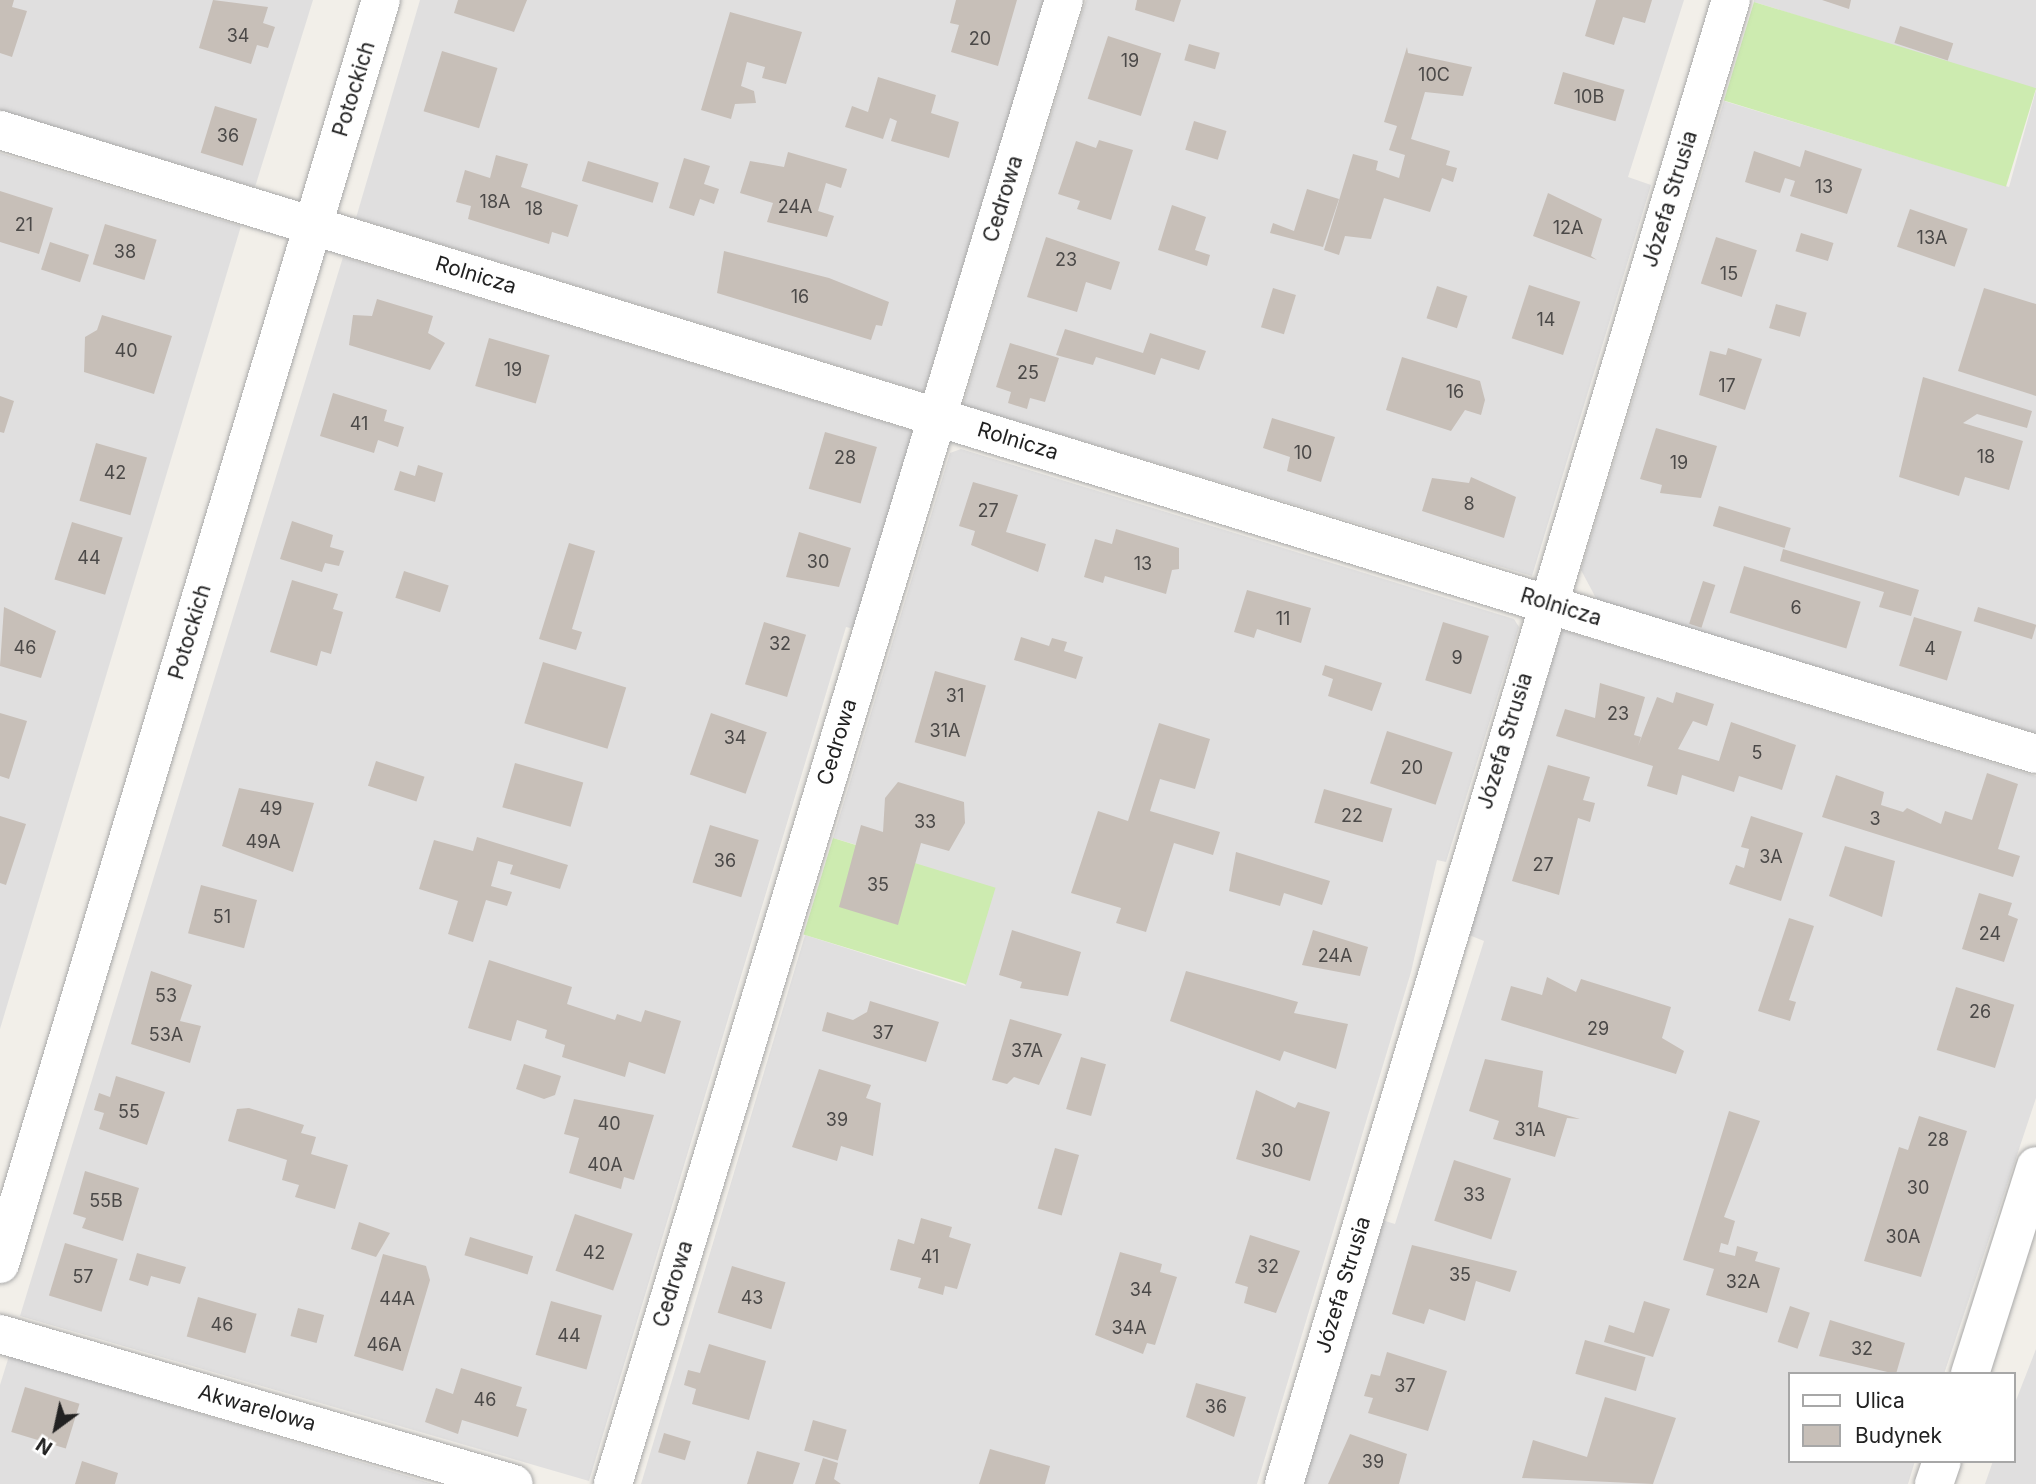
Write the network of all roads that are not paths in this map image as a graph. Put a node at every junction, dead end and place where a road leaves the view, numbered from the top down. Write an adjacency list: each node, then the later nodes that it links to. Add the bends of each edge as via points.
1 (381, 0): 5 (street, Potockich)
2 (1064, 0): 6 (street, Cedrowa)
3 (1731, 0): 7 (street, Józefa Strusia)
4 (0, 130): 5 (street, Rolnicza)
5 (313, 225): 6 (street, Rolnicza); 10 (street, Potockich)
6 (937, 416): 7 (street, Rolnicza); 15 (street, Cedrowa)
7 (1547, 603): 8 (street, Rolnicza); 16 (street, Józefa Strusia)
8 (2036, 754)
9 (2036, 1166): 12 (street)
10 (0, 1264)
11 (0, 1334): 14 (street, Akwarelowa)
12 (1971, 1372)
13 (1941, 1463): 17 (street)
14 (514, 1484)
15 (613, 1484)
16 (1284, 1484)
17 (1934, 1484)

